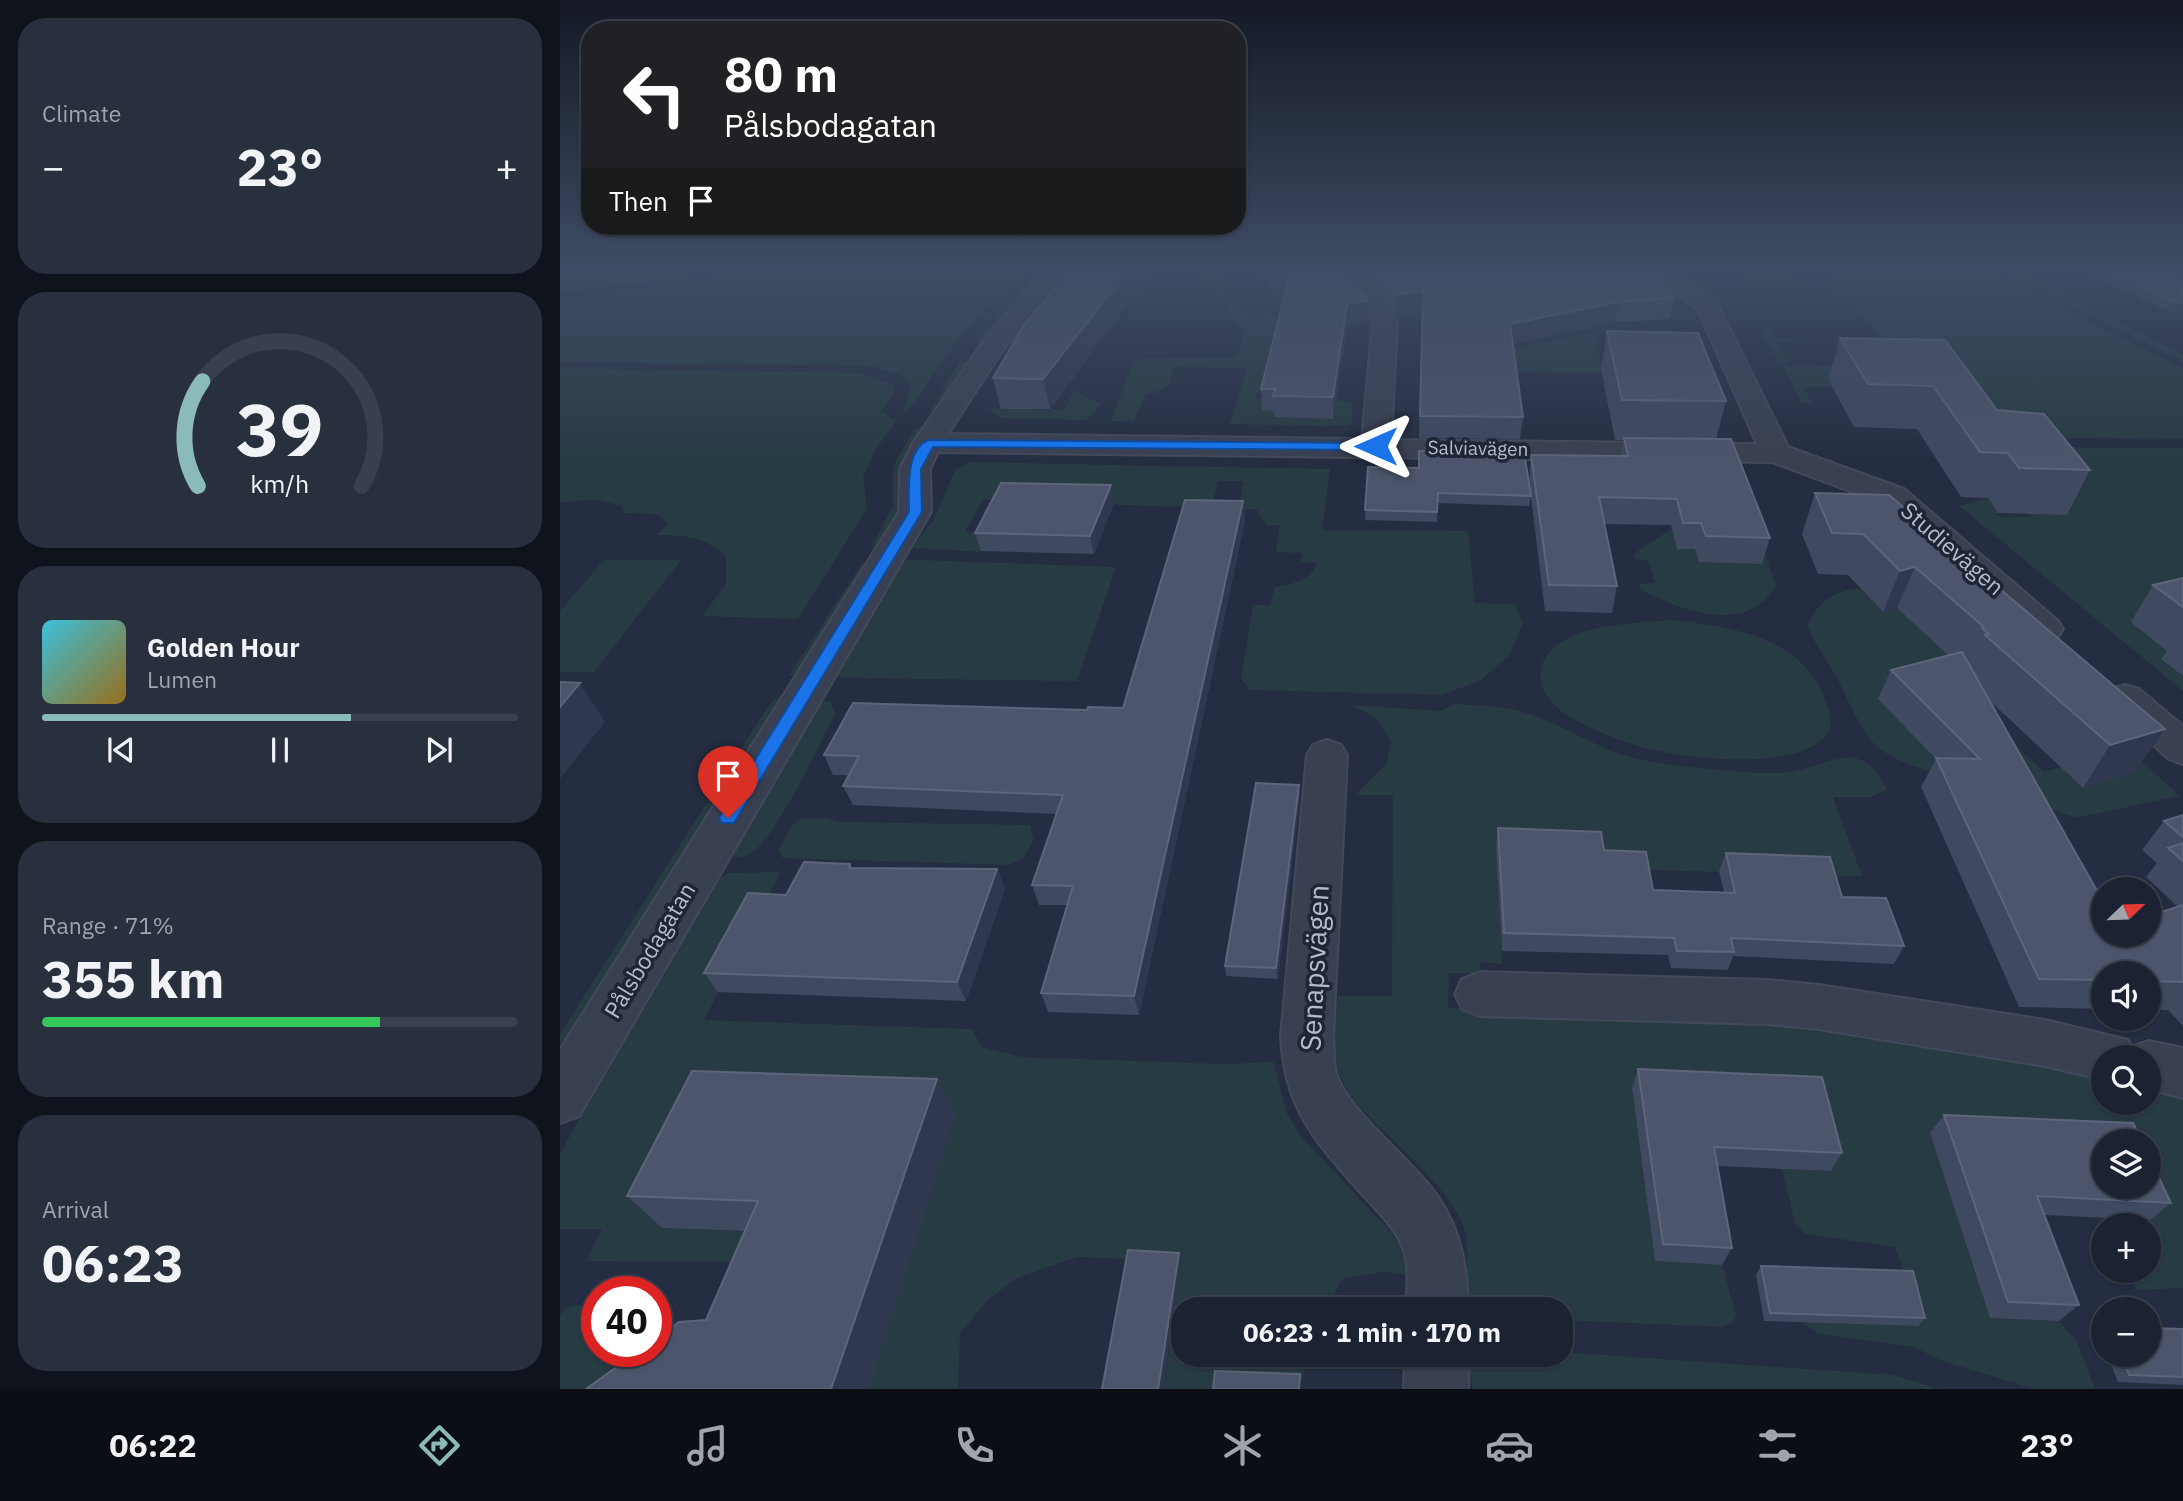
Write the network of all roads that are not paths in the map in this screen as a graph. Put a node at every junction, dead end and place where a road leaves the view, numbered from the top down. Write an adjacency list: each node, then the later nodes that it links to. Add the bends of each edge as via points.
1 (1003, 334): 4 (street, Pålsbodagatan)
2 (1384, 334): 5 (street)
3 (1721, 334): 6 (street)
4 (928, 443): 5 (street, Salviavägen); 15 (street, Pålsbodagatan, via 915,469 915,512)
5 (1376, 446): 6 (street, Salviavägen)
6 (1776, 453): 7 (street, Studievägen, via 1893,496)
7 (2068, 649)
8 (2099, 676): 9 (street)
9 (2183, 749)
10 (1327, 755): 16 (street, Senapsvägen, via 1307,1036 1310,1073 1323,1104 1416,1213 1431,1242)
11 (1480, 994): 12 (street, via 1819,1007)
12 (2091, 1053)
13 (2161, 1068): 14 (street)
14 (2183, 1073)
15 (560, 1098)
16 (1437, 1297)
17 (1437, 1367): 18 (street)
18 (1436, 1389)

